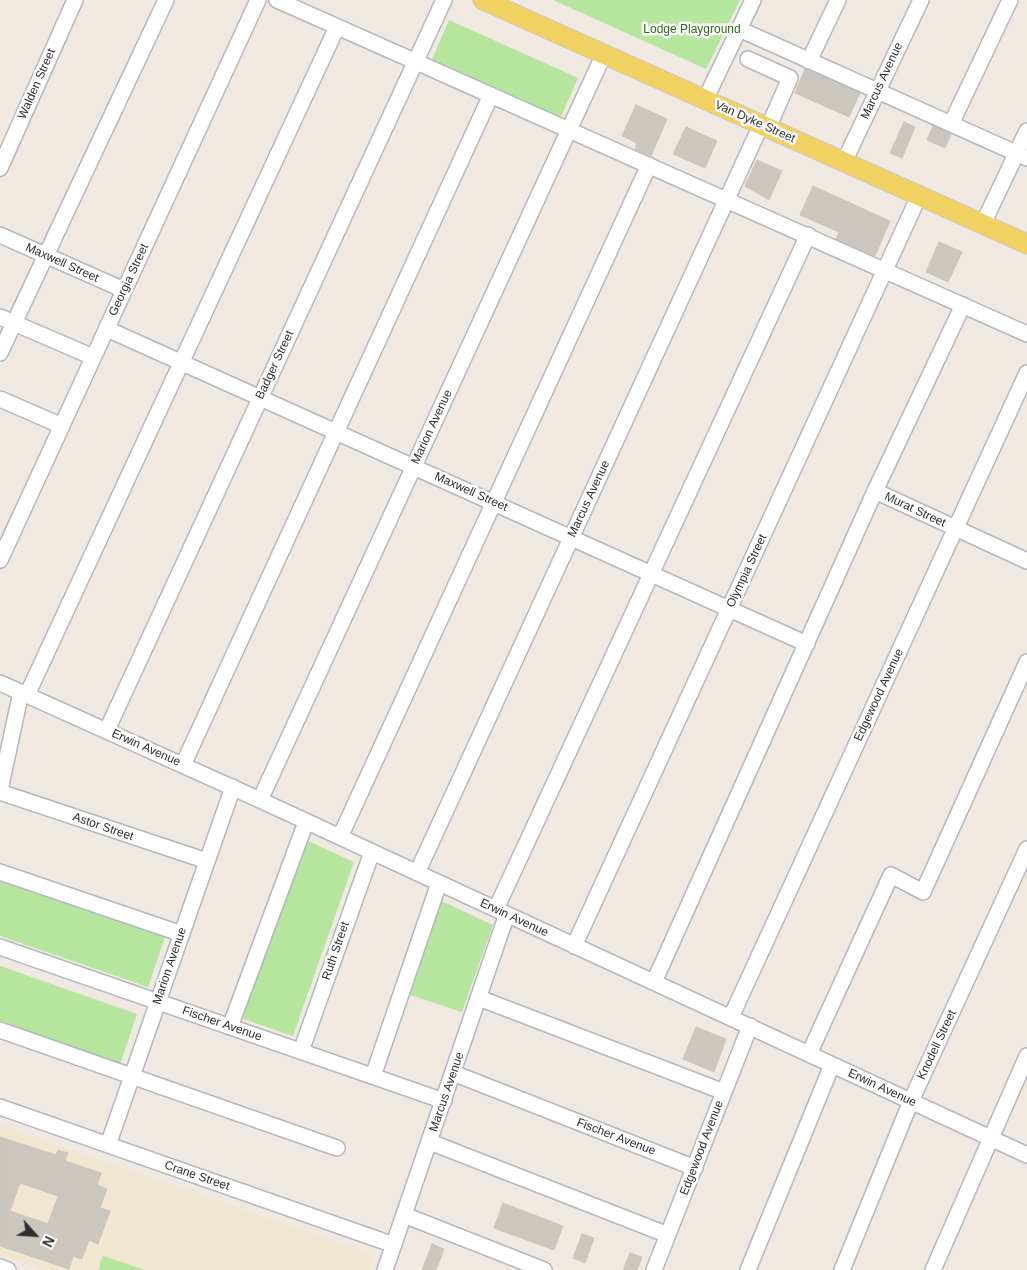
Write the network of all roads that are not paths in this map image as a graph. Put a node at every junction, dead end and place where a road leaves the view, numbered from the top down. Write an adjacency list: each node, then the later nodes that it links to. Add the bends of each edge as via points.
1 (75, 0): 27 (street, Walden Street)
2 (166, 0): 34 (street)
3 (258, 0): 36 (street, Georgia Street)
4 (277, 0): 11 (street)
5 (444, 0): 16 (street, Badger Street)
6 (483, 0): 13 (main road, Van Dyke Street)
7 (753, 0): 12 (street)
8 (838, 0): 15 (street)
9 (920, 0): 17 (street, Marcus Avenue)
10 (1010, 0): 20 (street)
11 (337, 27): 16 (street); 44 (street)
12 (739, 29): 15 (street); 19 (street)
13 (604, 54): 19 (main road, Van Dyke Street); 22 (street, Marion Avenue)
14 (748, 59): 21 (street, Marcus Avenue, via 790,78)
15 (809, 61): 17 (street)
16 (415, 62): 18 (street); 46 (street, Badger Street)
17 (877, 91): 20 (street); 25 (street, Marcus Avenue)
18 (491, 95): 22 (street); 49 (street)
19 (705, 100): 21 (main road, Van Dyke Street)
20 (951, 124): 24 (street)
21 (765, 127): 25 (main road, Van Dyke Street); 29 (street, Marcus Avenue)
22 (569, 130): 26 (street); 50 (street, Marion Avenue)
23 (1027, 131): 24 (street)
24 (1022, 155): 30 (street)
25 (844, 162): 28 (main road, Van Dyke Street)
26 (649, 165): 29 (street); 52 (street)
27 (0, 168)
28 (919, 196): 30 (main road, Van Dyke Street); 35 (street, Olympia Street)
29 (727, 200): 32 (street); 54 (street, Marcus Avenue)
30 (983, 224): 33 (main road, Van Dyke Street)
31 (0, 235): 34 (street, Maxwell Street)
32 (808, 235): 35 (street); 57 (street, Marcus Avenue)
33 (1027, 244)
34 (46, 255): 36 (street, Maxwell Street); 39 (street)
35 (885, 270): 37 (street); 58 (street, Olympia Street)
36 (124, 290): 40 (street, Georgia Street)
37 (963, 305): 41 (street); 51 (street)
38 (0, 316): 39 (street)
39 (14, 323): 42 (street); 43 (street)
40 (106, 328): 43 (street, Georgia Street); 44 (street, Maxwell Street)
41 (1027, 334)
42 (0, 353)
43 (93, 357): 48 (street, Georgia Street)
44 (182, 363): 46 (street, Maxwell Street); 62 (street)
45 (1027, 372): 53 (street, Edgewood Avenue)
46 (260, 398): 49 (street, Maxwell Street); 63 (street, Badger Street)
47 (0, 399): 48 (street)
48 (62, 426): 55 (street, Georgia Street)
49 (336, 432): 50 (street, Maxwell Street); 64 (street)
50 (414, 466): 52 (street, Maxwell Street); 67 (street, Marion Avenue)
51 (875, 491): 53 (street, Murat Street); 59 (street)
52 (494, 503): 54 (street, Maxwell Street); 69 (street)
53 (955, 528): 56 (street, Murat Street); 83 (street, Edgewood Avenue)
54 (571, 537): 57 (street, Maxwell Street); 74 (street, Marcus Avenue)
55 (0, 560)
56 (1027, 561)
57 (651, 573): 58 (street, Maxwell Street); 76 (street, Marcus Avenue)
58 (729, 608): 59 (street, Maxwell Street); 78 (street, Olympia Street)
59 (808, 644): 80 (street)
60 (1027, 662): 88 (street, via 923,892 890,875)
61 (0, 683): 62 (street, Erwin Avenue)
62 (24, 694): 63 (street, Erwin Avenue); 66 (street)
63 (107, 730): 64 (street, Erwin Avenue)
64 (184, 765): 65 (street, Erwin Avenue)
65 (233, 787): 67 (street, Erwin Avenue); 72 (street, Marion Avenue)
66 (0, 791): 72 (street, Astor Street)
67 (260, 800): 68 (street, Erwin Avenue)
68 (306, 822): 69 (street, Erwin Avenue); 85 (street)
69 (340, 837): 71 (street, Erwin Avenue)
70 (1027, 849): 96 (street, Knodell Street)
71 (372, 852): 74 (street, Erwin Avenue); 87 (street, Ruth Street)
72 (207, 861): 77 (street, Marion Avenue)
73 (0, 872): 77 (street)
74 (417, 873): 75 (street, Erwin Avenue)
75 (439, 883): 76 (street, Erwin Avenue); 92 (street)
76 (502, 912): 78 (street, Erwin Avenue); 81 (street, Marcus Avenue)
77 (182, 934): 82 (street, Marion Avenue)
78 (574, 946): 80 (street, Erwin Avenue)
79 (0, 947): 82 (street, Fischer Avenue)
80 (654, 982): 83 (street, Erwin Avenue)
81 (479, 998): 91 (street, Marcus Avenue); 94 (street)
82 (158, 1002): 85 (street, Fischer Avenue); 93 (street, Marion Avenue)
83 (731, 1017): 84 (street, Erwin Avenue)
84 (750, 1026): 88 (street, Erwin Avenue); 94 (street, Edgewood Avenue)
85 (230, 1027): 87 (street, Fischer Avenue)
86 (0, 1030): 93 (street)
87 (301, 1051): 92 (street, Fischer Avenue)
88 (809, 1054): 90 (street, Erwin Avenue)
89 (1027, 1056): 98 (street)
90 (832, 1064): 96 (street, Erwin Avenue); 112 (street)
91 (454, 1073): 95 (street, Marcus Avenue); 103 (street, Fischer Avenue)
92 (373, 1076): 95 (street, Fischer Avenue)
93 (132, 1078): 100 (street, Marion Avenue); 101 (street)
94 (724, 1092): 103 (street, Edgewood Avenue)
95 (444, 1101): 99 (street, Marcus Avenue)
96 (911, 1102): 98 (street, Erwin Avenue); 113 (street, Knodell Street)
97 (0, 1107): 100 (street, Crane Street)
98 (990, 1138): 102 (street, Erwin Avenue); 114 (street)
99 (430, 1142): 104 (street, Marcus Avenue); 105 (street)
100 (108, 1145): 106 (street, Crane Street)
101 (337, 1148)
102 (1027, 1155)
103 (694, 1168): 105 (street, Edgewood Avenue)
104 (404, 1215): 106 (street, Marcus Avenue); 110 (street)
105 (668, 1235): 111 (street, Edgewood Avenue)
106 (394, 1245): 109 (street, Marcus Avenue)
107 (0, 1267): 108 (street)
108 (8, 1270)
109 (385, 1270)
110 (544, 1270)
111 (654, 1270)
112 (748, 1270)
113 (842, 1270)
114 (933, 1270)

